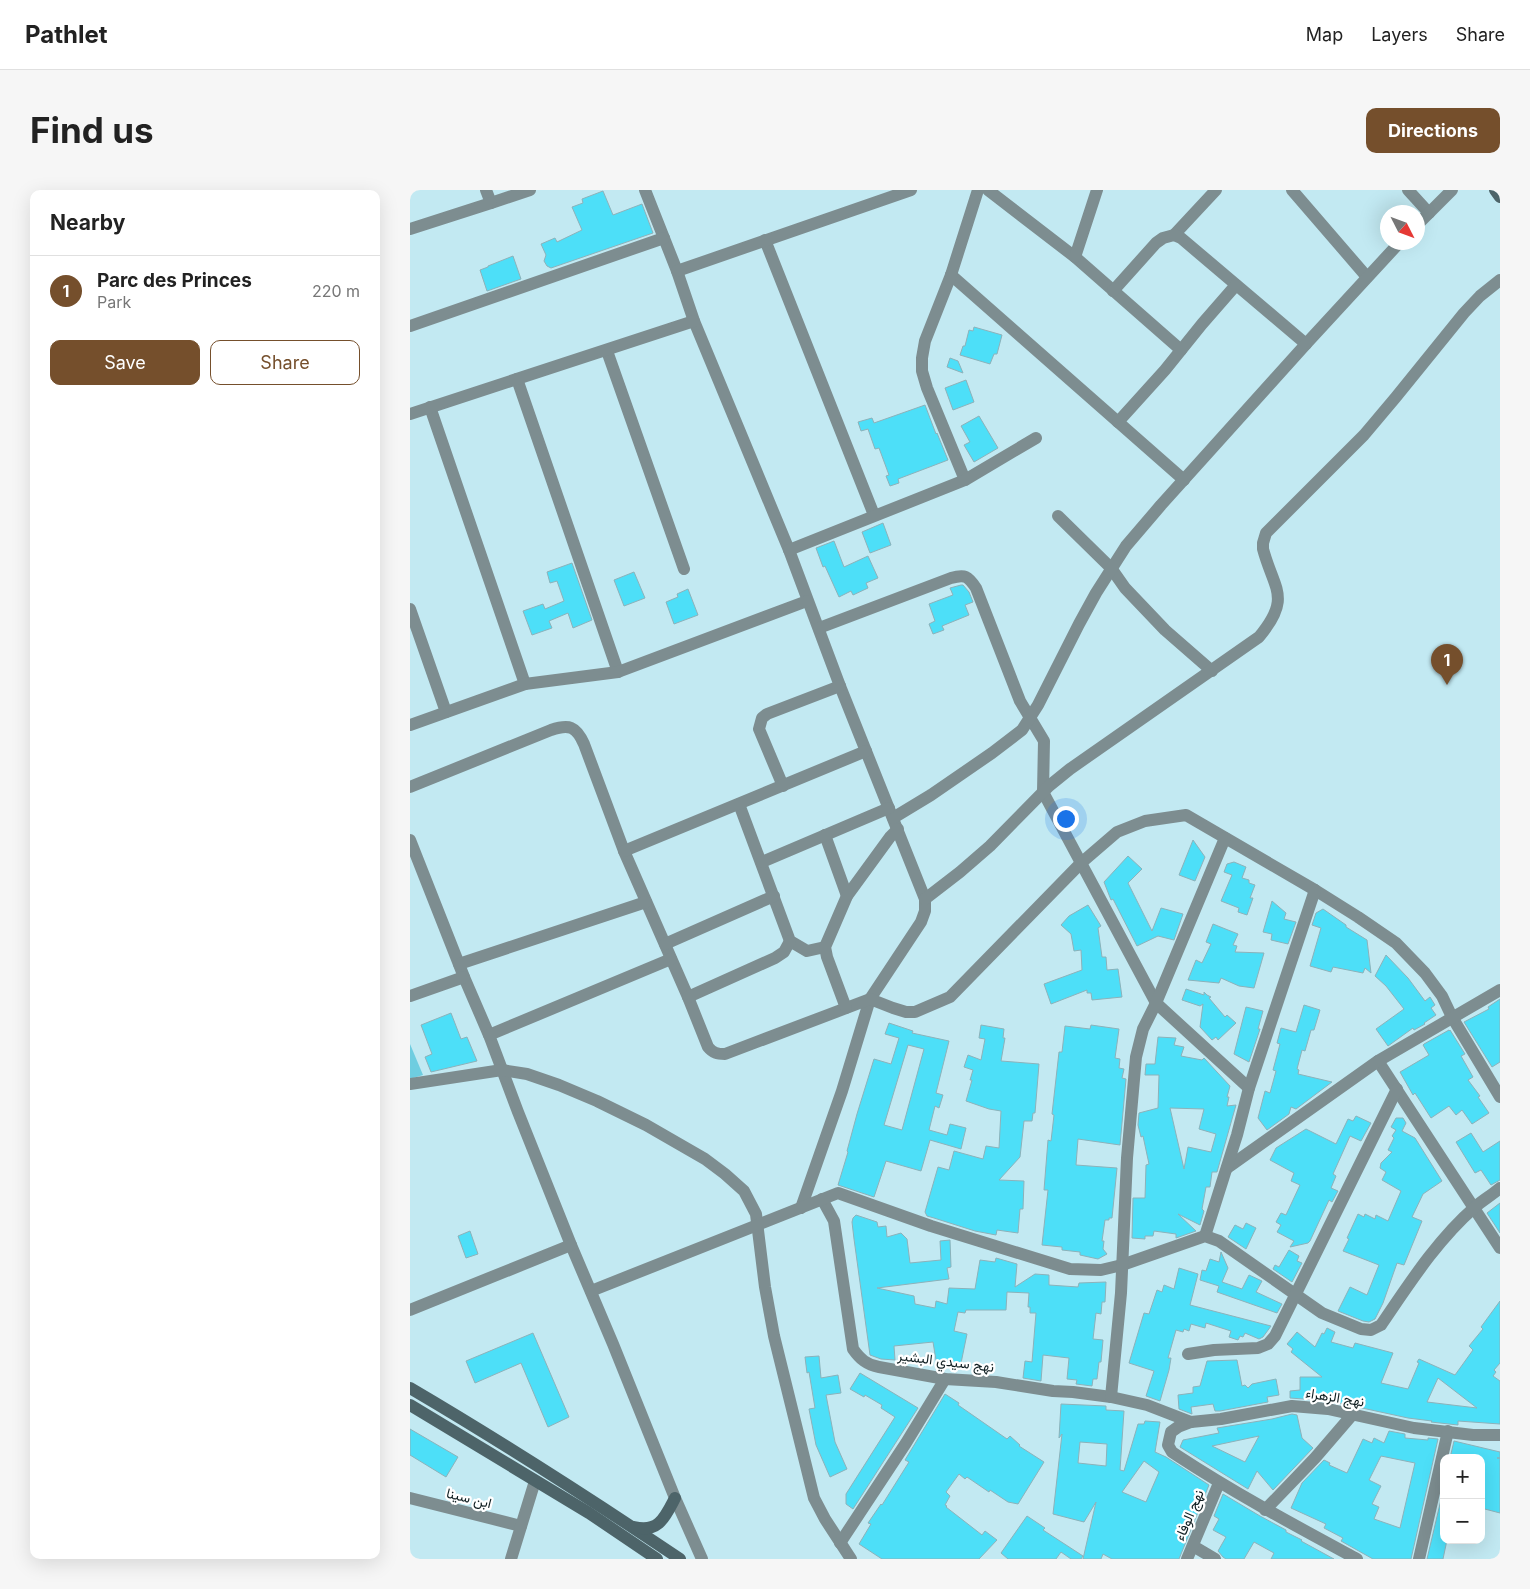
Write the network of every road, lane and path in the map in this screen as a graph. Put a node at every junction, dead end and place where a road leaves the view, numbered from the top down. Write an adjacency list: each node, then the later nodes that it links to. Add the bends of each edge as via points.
1 (486, 190): 14 (street)
2 (530, 190): 14 (street)
3 (645, 190): 19 (street)
4 (911, 190): 20 (street)
5 (978, 190): 24 (street)
6 (988, 190): 22 (street)
7 (1097, 190): 22 (street)
8 (1216, 190): 18 (street)
9 (1292, 190): 25 (street)
10 (1408, 190): 15 (street)
11 (1452, 190): 15 (street)
12 (1495, 190): 13 (main road)
13 (1500, 197)
14 (491, 203): 17 (street)
15 (1428, 213): 16 (street)
16 (1425, 216)
17 (410, 229)
18 (1174, 235): 27 (street); 28 (street, via 1156,243)
19 (664, 238): 23 (street); 30 (street)
20 (765, 240): 23 (street); 41 (street)
21 (1392, 250): 25 (street)
22 (1075, 257): 28 (street)
23 (677, 271): 29 (street)
24 (951, 275): 37 (street); 39 (street, via 925,342 922,371)
25 (1367, 277): 31 (street)
26 (1500, 280): 49 (street, via 1464,313 1364,435 1266,533 1264,553 1278,592 1276,611 1259,636)
27 (1236, 285): 31 (street); 33 (street)
28 (1114, 291): 33 (street)
29 (694, 321): 32 (street); 43 (street)
30 (410, 326)
31 (1306, 344): 40 (street)
32 (607, 350): 34 (street); 45 (street)
33 (1181, 350): 37 (street)
34 (517, 379): 35 (street); 50 (street)
35 (430, 407): 36 (street); 51 (street)
36 (410, 414)
37 (1118, 422): 40 (street)
38 (1036, 438): 39 (street)
39 (965, 480): 41 (street)
40 (1184, 480): 44 (street, via 1136,534)
41 (874, 515): 43 (street)
42 (1058, 516): 44 (street)
43 (789, 550): 46 (street)
44 (1112, 568): 49 (street, via 1124,588); 54 (street, via 1078,624)
45 (684, 569)
46 (806, 601): 48 (street); 50 (street)
47 (410, 609): 53 (street)
48 (819, 628): 52 (street); 54 (street, via 951,578 966,576 976,588 1020,701)
49 (1212, 671): 59 (street, via 1070,769)
50 (618, 672): 51 (street)
51 (525, 684): 53 (street)
52 (840, 686): 56 (street); 57 (street, via 762,718 759,729)
53 (446, 712): 55 (street)
54 (1030, 718): 59 (street, via 1044,741); 61 (street, via 1022,730 992,753)
55 (410, 725)
56 (866, 751): 57 (street); 61 (street)
57 (783, 786): 60 (street)
58 (410, 787): 65 (street, via 550,730 569,727 580,735 584,744)
59 (1043, 792): 67 (street); 71 (street, via 990,846)
60 (739, 804): 65 (street); 66 (street)
61 (893, 818): 62 (street); 70 (street, via 890,838); 71 (street)
62 (825, 836): 66 (street); 70 (street)
63 (1225, 838): 67 (street, via 1186,815 1145,821 1117,832); 68 (street); 83 (street)
64 (410, 840): 77 (street)
65 (624, 851): 72 (street)
66 (762, 862): 69 (street)
67 (1081, 863): 82 (street, via 950,997 915,1012); 83 (street)
68 (1315, 890): 85 (street, via 1396,943 1425,973); 90 (street)
69 (774, 896): 73 (street); 74 (street)
70 (848, 896): 75 (street)
71 (925, 899): 82 (street, via 921,922)
72 (646, 902): 74 (street); 77 (street)
73 (790, 941): 75 (street, via 806,951); 81 (street, via 784,952 775,958)
74 (665, 944): 76 (street)
75 (825, 946): 84 (street)
76 (671, 959): 81 (street); 86 (street)
77 (459, 964): 78 (street)
78 (464, 978): 80 (street); 86 (street)
79 (1500, 990): 85 (street)
80 (410, 996)
81 (688, 997): 84 (street, via 708,1047 717,1054 726,1054)
82 (870, 1000): 84 (street); 97 (street)
83 (1156, 1003): 90 (street); 102 (street, via 1143,1030 1136,1057)
84 (846, 1008)
85 (1452, 1017): 87 (street); 92 (street)
86 (490, 1036): 88 (street)
87 (1378, 1061): 91 (street); 93 (street)
88 (502, 1070): 89 (street); 98 (street, via 527,1074 597,1101 705,1159 744,1191 756,1214); 100 (street)
89 (410, 1084)
90 (1250, 1088): 93 (street)
91 (1397, 1089): 96 (street); 104 (street)
92 (1500, 1097)
93 (1227, 1168): 99 (street)
94 (1500, 1188): 96 (street)
95 (822, 1199): 97 (street); 102 (street, via 838,1193 1070,1269 1101,1270); 107 (street, نهج سيدي البشير, via 834,1221 854,1349 858,1356 871,1366)
96 (1475, 1207): 101 (street); 104 (street, via 1427,1259 1376,1328 1361,1329 1322,1312)
97 (801, 1208): 98 (street)
98 (757, 1225): 103 (street); 122 (street, via 774,1336 810,1484)
99 (1204, 1236): 102 (street); 104 (street, via 1219,1241)
100 (571, 1245): 103 (street); 105 (street)
101 (1500, 1248)
102 (1122, 1265): 109 (street)
103 (591, 1291): 118 (street)
104 (1296, 1295): 106 (street, via 1272,1341 1264,1346)
105 (410, 1310)
106 (1188, 1354)
107 (945, 1379): 109 (street, نهج سيدي البشير, via 988,1381); 122 (street)
108 (410, 1388): 121 (main road)
109 (1111, 1397): 112 (street, نهج سيدي البشير, via 1147,1405)
110 (410, 1405): 115 (main road)
111 (1352, 1415): 112 (street, نهج الزهراء, via 1292,1406); 113 (street, نهج الزهراء); 119 (street)
112 (1191, 1422): 116 (street, نهج الزهراء, via 1169,1434 1168,1445 1172,1452)
113 (1448, 1432): 114 (street, نهج الزهراء); 132 (street)
114 (1500, 1435)
115 (536, 1481): 120 (street); 125 (main road)
116 (1219, 1483): 119 (street); 123 (street, نهج الوفاء)
117 (410, 1498): 120 (street, ابن سينا)
118 (675, 1498): 121 (main road, via 666,1517 654,1526 643,1529); 127 (street)
119 (1265, 1510): 131 (street)
120 (521, 1526): 124 (street)
121 (631, 1526): 126 (main road)
122 (840, 1543): 128 (street)
123 (1192, 1546): 129 (street, نهج الوفاء); 130 (street)
124 (512, 1559)
125 (657, 1559)
126 (680, 1559)
127 (702, 1559)
128 (851, 1559)
129 (1187, 1559)
130 (1216, 1559)
131 (1357, 1559)
132 (1419, 1559)

